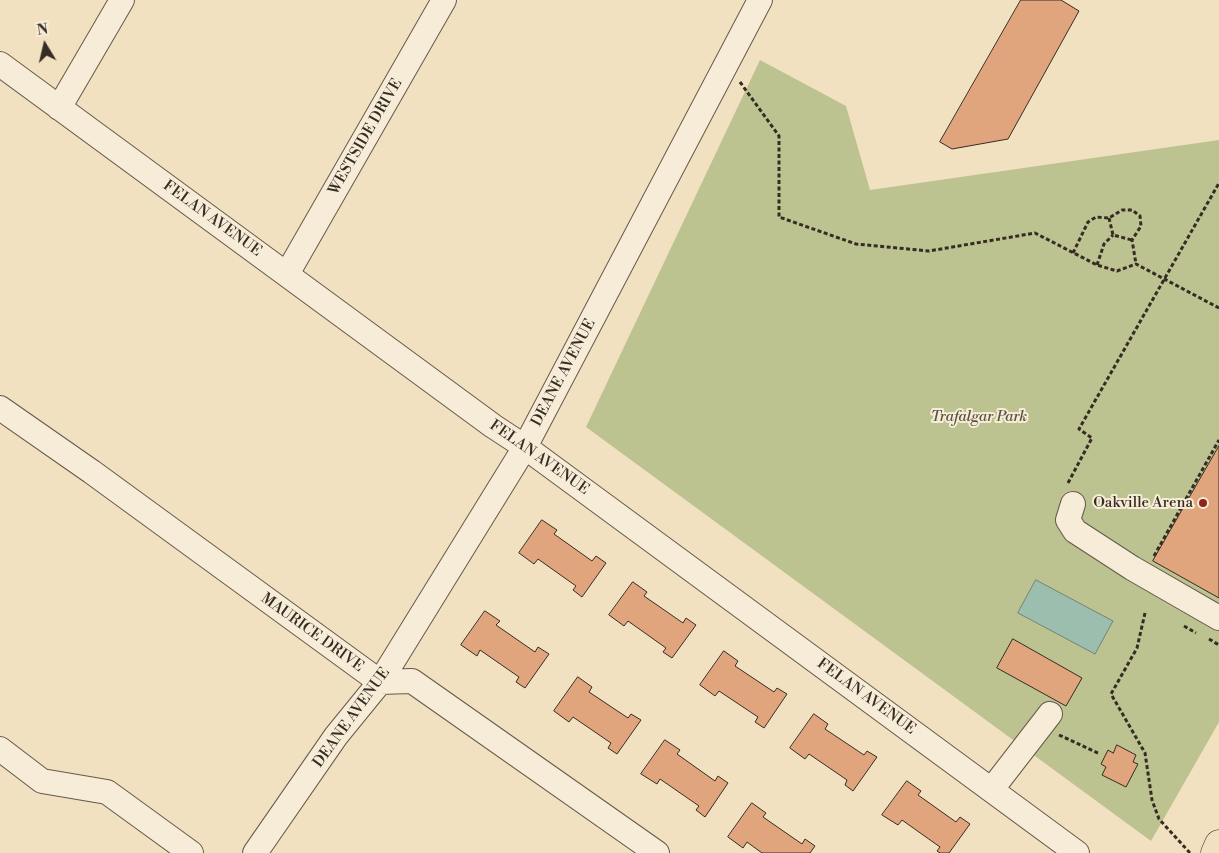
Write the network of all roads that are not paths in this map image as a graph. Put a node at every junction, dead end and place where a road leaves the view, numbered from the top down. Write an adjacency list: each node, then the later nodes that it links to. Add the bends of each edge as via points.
1 (122, 0): 5 (street)
2 (444, 0): 6 (street, WESTSIDE DRIVE)
3 (760, 0): 8 (street, DEANE AVENUE)
4 (0, 64): 5 (street, FELAN AVENUE)
5 (59, 108): 6 (street, FELAN AVENUE)
6 (287, 274): 8 (street, FELAN AVENUE)
7 (0, 408): 11 (street, MAURICE DRIVE)
8 (525, 447): 11 (street, DEANE AVENUE); 14 (street, FELAN AVENUE)
9 (1069, 495): 10 (street, via 1068,520 1075,531)
10 (1219, 618)
11 (380, 682): 17 (street, DEANE AVENUE, via 336,736); 18 (street, via 412,681)
12 (1045, 720): 14 (street)
13 (0, 749): 16 (street, via 42,781 107,792)
14 (992, 789): 19 (street, FELAN AVENUE)
15 (1219, 844): 20 (main road)
16 (191, 853)
17 (255, 853)
18 (657, 853)
19 (1077, 853)
20 (1215, 853)

